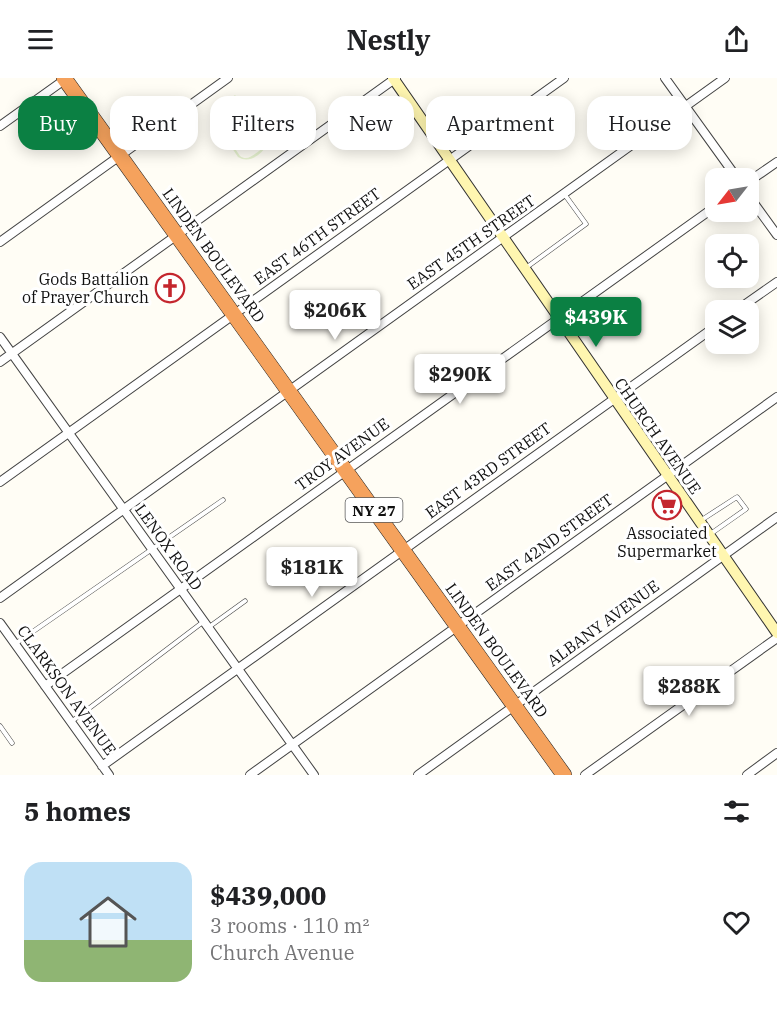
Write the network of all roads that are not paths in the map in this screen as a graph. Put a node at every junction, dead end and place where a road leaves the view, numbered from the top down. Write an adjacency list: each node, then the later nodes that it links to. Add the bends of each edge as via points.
1 (65, 78): 10 (street); 12 (highway, LINDEN BOULEVARD / NY 27)
2 (228, 78): 12 (street)
3 (394, 78): 13 (main road, CHURCH AVENUE); 20 (street)
4 (564, 78): 13 (street, EAST 46TH STREET)
5 (665, 78): 7 (street)
6 (725, 78): 8 (street, EAST 45TH STREET)
7 (678, 96)
8 (692, 102)
9 (692, 114): 15 (street)
10 (0, 126)
11 (625, 150): 17 (street, EAST 45TH STREET)
12 (120, 155): 20 (highway, LINDEN BOULEVARD / NY 27); 23 (street)
13 (449, 160): 22 (main road, CHURCH AVENUE); 27 (street, EAST 46TH STREET)
14 (777, 162): 16 (street)
15 (730, 168)
16 (759, 174)
17 (564, 194): 22 (street, EAST 45TH STREET); 24 (lane, via 586,224)
18 (759, 210): 21 (street)
19 (705, 214): 28 (street, TROY AVENUE)
20 (177, 235): 27 (highway, LINDEN BOULEVARD / NY 27); 31 (street)
21 (777, 235)
22 (503, 237): 24 (main road, CHURCH AVENUE); 33 (street, EAST 45TH STREET)
23 (0, 242)
24 (525, 269): 28 (main road, CHURCH AVENUE)
25 (777, 282): 26 (street)
26 (751, 300)
27 (234, 314): 33 (highway, LINDEN BOULEVARD / NY 27); 36 (street, EAST 46TH STREET)
28 (558, 318): 35 (main road, CHURCH AVENUE); 37 (street, TROY AVENUE)
29 (705, 334): 35 (street, EAST 43RD STREET)
30 (0, 336): 31 (street, LENOX ROAD)
31 (12, 353): 32 (street); 36 (street, LENOX ROAD)
32 (0, 362)
33 (289, 391): 37 (highway, LINDEN BOULEVARD / NY 27); 41 (street, EAST 45TH STREET)
34 (777, 397): 38 (street, EAST 42ND STREET)
35 (614, 398): 38 (main road, CHURCH AVENUE); 46 (street, EAST 43RD STREET)
36 (69, 432): 39 (street, EAST 46TH STREET); 41 (street, LENOX ROAD)
37 (346, 470): 46 (highway, LINDEN BOULEVARD / NY 27); 48 (street, TROY AVENUE)
38 (667, 476): 43 (main road, CHURCH AVENUE); 53 (street, EAST 42ND STREET)
39 (0, 482)
40 (224, 500): 45 (lane)
41 (123, 509): 45 (street, LENOX ROAD); 49 (street, EAST 45TH STREET)
42 (777, 517): 47 (street, ALBANY AVENUE)
43 (699, 522): 44 (main road, CHURCH AVENUE); 44 (lane, via 737,497 746,509)
44 (709, 535): 47 (main road, CHURCH AVENUE)
45 (152, 549): 48 (street, LENOX ROAD); 55 (lane)
46 (403, 550): 53 (highway, LINDEN BOULEVARD / NY 27); 56 (street, EAST 43RD STREET)
47 (723, 556): 54 (main road, CHURCH AVENUE); 58 (street, ALBANY AVENUE)
48 (180, 589): 52 (street, LENOX ROAD); 57 (street, TROY AVENUE)
49 (0, 598)
50 (245, 601): 52 (lane)
51 (0, 623): 55 (street, CLARKSON AVENUE)
52 (206, 625): 56 (street, LENOX ROAD); 59 (lane)
53 (458, 626): 58 (highway, LINDEN BOULEVARD / NY 27); 62 (street, EAST 42ND STREET)
54 (777, 635): 70 (street)
55 (15, 644): 57 (street, CLARKSON AVENUE)
56 (237, 668): 62 (street, LENOX ROAD); 64 (street, EAST 43RD STREET)
57 (45, 686): 59 (street, CLARKSON AVENUE)
58 (514, 705): 68 (street, ALBANY AVENUE); 69 (highway, LINDEN BOULEVARD / NY 27)
59 (71, 722): 64 (street, CLARKSON AVENUE)
60 (0, 726): 61 (lane)
61 (12, 743)
62 (292, 745): 66 (street, EAST 42ND STREET); 67 (street, LENOX ROAD)
63 (777, 753): 71 (street)
64 (102, 766): 65 (street, CLARKSON AVENUE)
65 (109, 775)
66 (250, 775)
67 (314, 775)
68 (418, 775)
69 (564, 775)
70 (585, 775)
71 (747, 775)

